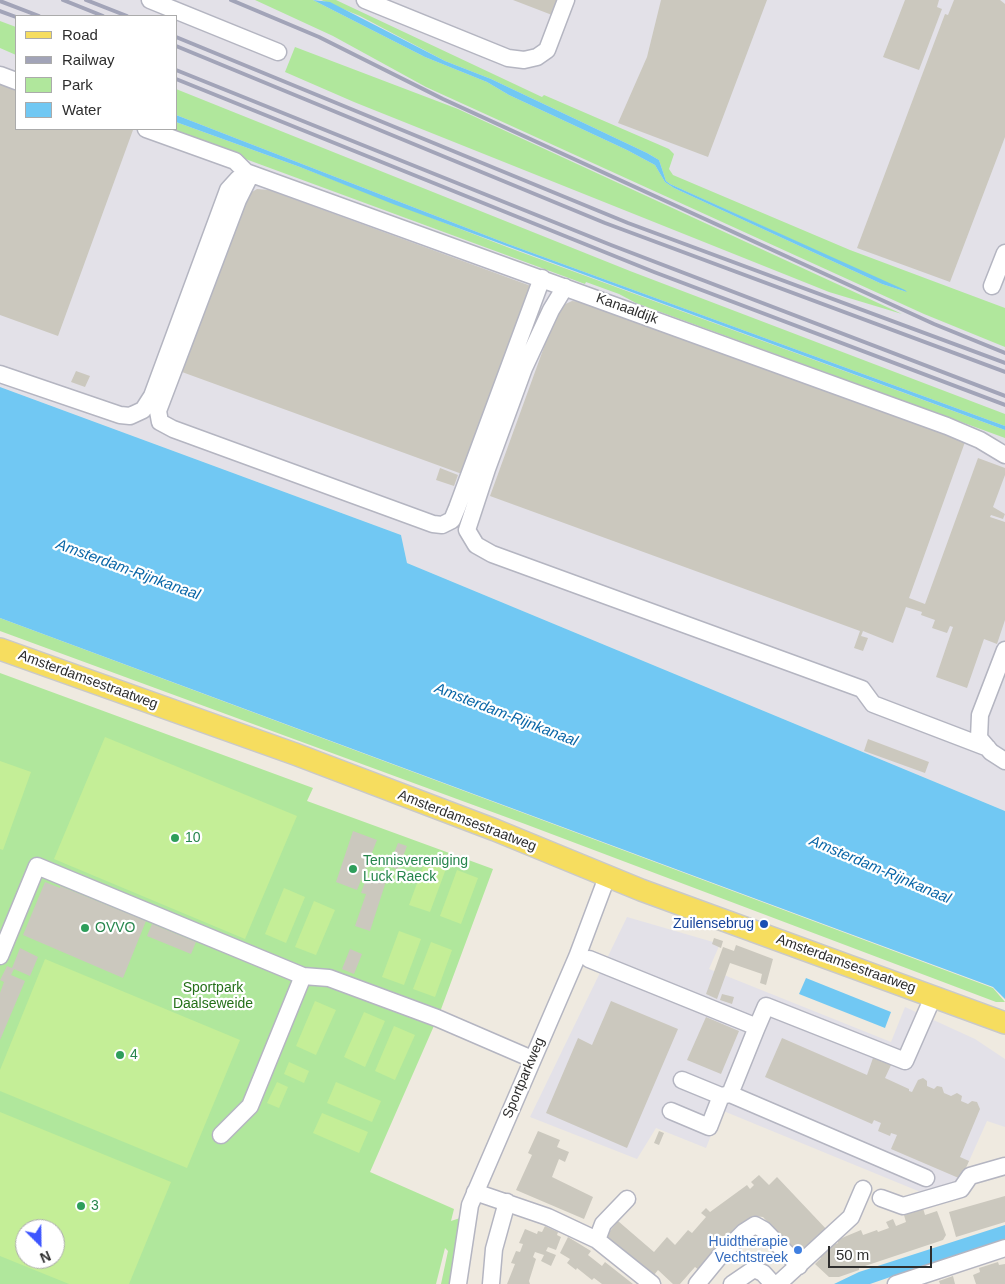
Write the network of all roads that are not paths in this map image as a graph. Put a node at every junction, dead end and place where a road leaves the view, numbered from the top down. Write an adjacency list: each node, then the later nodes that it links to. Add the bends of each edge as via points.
1 (150, 0): 4 (street)
2 (365, 0): 3 (street, via 508,58 524,60 538,57 547,50)
3 (566, 0)
4 (278, 52)
5 (0, 76): 6 (street)
6 (15, 81)
7 (149, 130): 8 (street, Kanaaldijk, via 235,161)
8 (249, 173): 10 (street, Kanaaldijk); 10 (street, via 158,411 160,422 433,524 442,525 452,520); 13 (street, via 238,178 228,190 152,396 143,410 130,416 120,415)
9 (1005, 253): 11 (street)
10 (542, 278): 12 (street, Kanaaldijk)
11 (992, 286)
12 (565, 287): 14 (street, Kanaaldijk, via 947,426); 17 (street, via 524,368 467,530 476,545 492,554 862,689 873,704)
13 (0, 374)
14 (1005, 455)
15 (0, 649): 19 (main road, Amsterdamsestraatweg, via 295,754)
16 (1005, 650): 17 (street, via 980,715 979,738)
17 (988, 748): 18 (street)
18 (1005, 761)
19 (607, 877): 23 (main road, Amsterdamsestraatweg); 26 (street, Sportparkweg, via 577,957)
20 (0, 956): 22 (street, via 37,866)
21 (589, 959): 25 (street)
22 (303, 976): 26 (street, via 329,978 437,1018); 30 (street, via 250,1106)
23 (933, 997): 24 (main road, Amsterdamsestraatweg); 25 (street, via 905,1061 766,1006)
24 (1005, 1023)
25 (757, 1027): 28 (street)
26 (532, 1060): 34 (street, Sportparkweg)
27 (682, 1080): 28 (street)
28 (726, 1095): 29 (street, via 709,1127); 32 (street)
29 (671, 1111)
30 (221, 1136)
31 (1005, 1166): 35 (street, via 970,1176 961,1189 903,1206)
32 (926, 1178)
33 (863, 1189): 40 (street, via 850,1218)
34 (475, 1192): 37 (street); 41 (street, Sportparkweg, via 467,1216)
35 (881, 1198)
36 (627, 1199): 38 (street, via 603,1224)
37 (507, 1202): 38 (street); 42 (street, via 494,1249)
38 (596, 1240): 43 (street)
39 (1005, 1248): 48 (street)
40 (799, 1266): 44 (street, via 755,1225 720,1256); 47 (street)
41 (458, 1284)
42 (491, 1284)
43 (652, 1284)
44 (697, 1284)
45 (732, 1284): 46 (street, via 754,1269)
46 (773, 1284)
47 (778, 1284)
48 (896, 1284)

